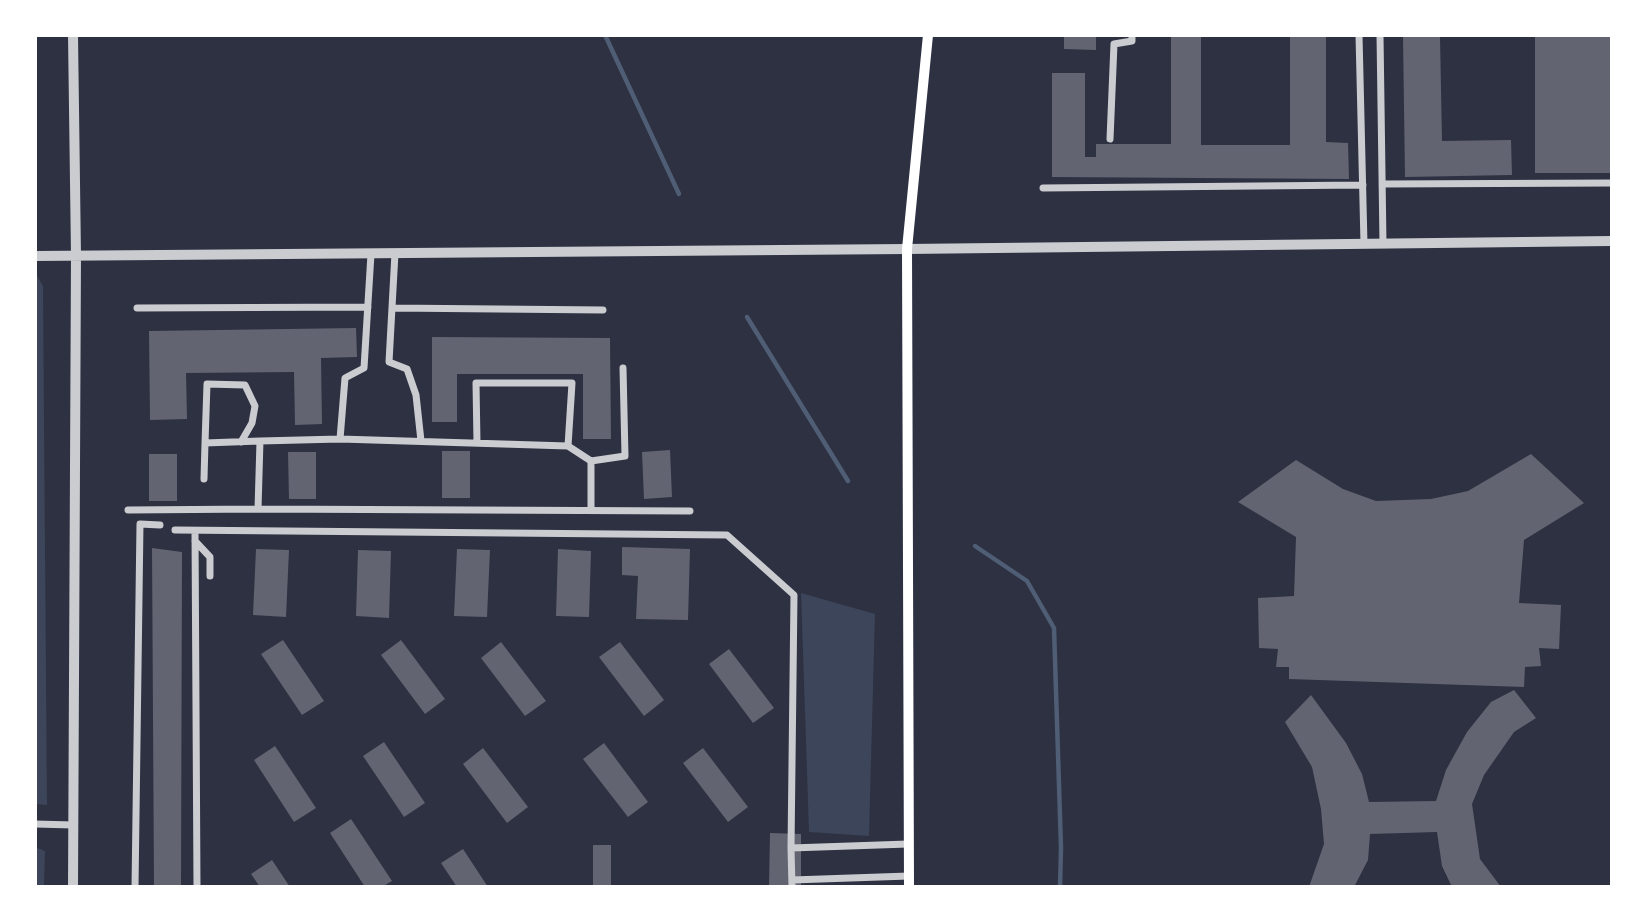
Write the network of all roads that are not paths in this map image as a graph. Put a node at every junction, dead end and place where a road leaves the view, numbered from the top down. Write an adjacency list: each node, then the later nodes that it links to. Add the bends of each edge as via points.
1 (73, 35): 18 (street)
2 (928, 35): 14 (main road)
3 (1132, 35): 6 (street, via 1132,41 1114,44)
4 (1359, 35): 9 (street)
5 (1380, 35): 8 (street)
6 (1110, 139)
7 (1612, 183): 8 (street)
8 (1382, 184): 13 (street)
9 (1363, 185): 10 (street); 12 (street)
10 (1043, 188)
11 (1612, 241): 13 (street)
12 (1364, 244): 13 (street); 14 (street)
13 (1383, 244)
14 (907, 249): 15 (street); 44 (main road)
15 (395, 253): 16 (street); 20 (street)
16 (371, 254): 18 (street); 19 (street)
17 (35, 256): 18 (street)
18 (76, 256): 43 (street)
19 (368, 307): 21 (street); 24 (street, via 364,368 345,378)
20 (392, 308): 22 (street); 26 (street, via 389,362 407,369 416,395)
21 (137, 309)
22 (603, 310)
23 (623, 368): 31 (street, via 625,456)
24 (340, 439): 25 (street); 26 (street)
25 (260, 441): 27 (street); 33 (street)
26 (421, 441): 29 (street)
27 (241, 442): 28 (street); 28 (street, via 255,406 245,385 207,384)
28 (205, 443): 32 (street)
29 (477, 443): 30 (street); 30 (street, via 476,383 572,383)
30 (568, 446): 31 (street)
31 (592, 461): 35 (street)
32 (204, 479)
33 (258, 509): 34 (street); 35 (street)
34 (128, 510)
35 (591, 510): 36 (street)
36 (690, 511)
37 (160, 524): 49 (street, via 140,524)
38 (175, 530): 39 (street)
39 (195, 531): 40 (street); 45 (street, via 727,535 794,595)
40 (195, 541): 41 (street, via 210,557); 50 (street)
41 (210, 576)
42 (35, 824): 43 (street)
43 (73, 825): 48 (street)
44 (908, 844): 45 (street); 46 (main road)
45 (791, 848): 47 (street)
46 (909, 881): 47 (street)
47 (792, 883)
48 (73, 887)
49 (135, 887)
50 (197, 887)

